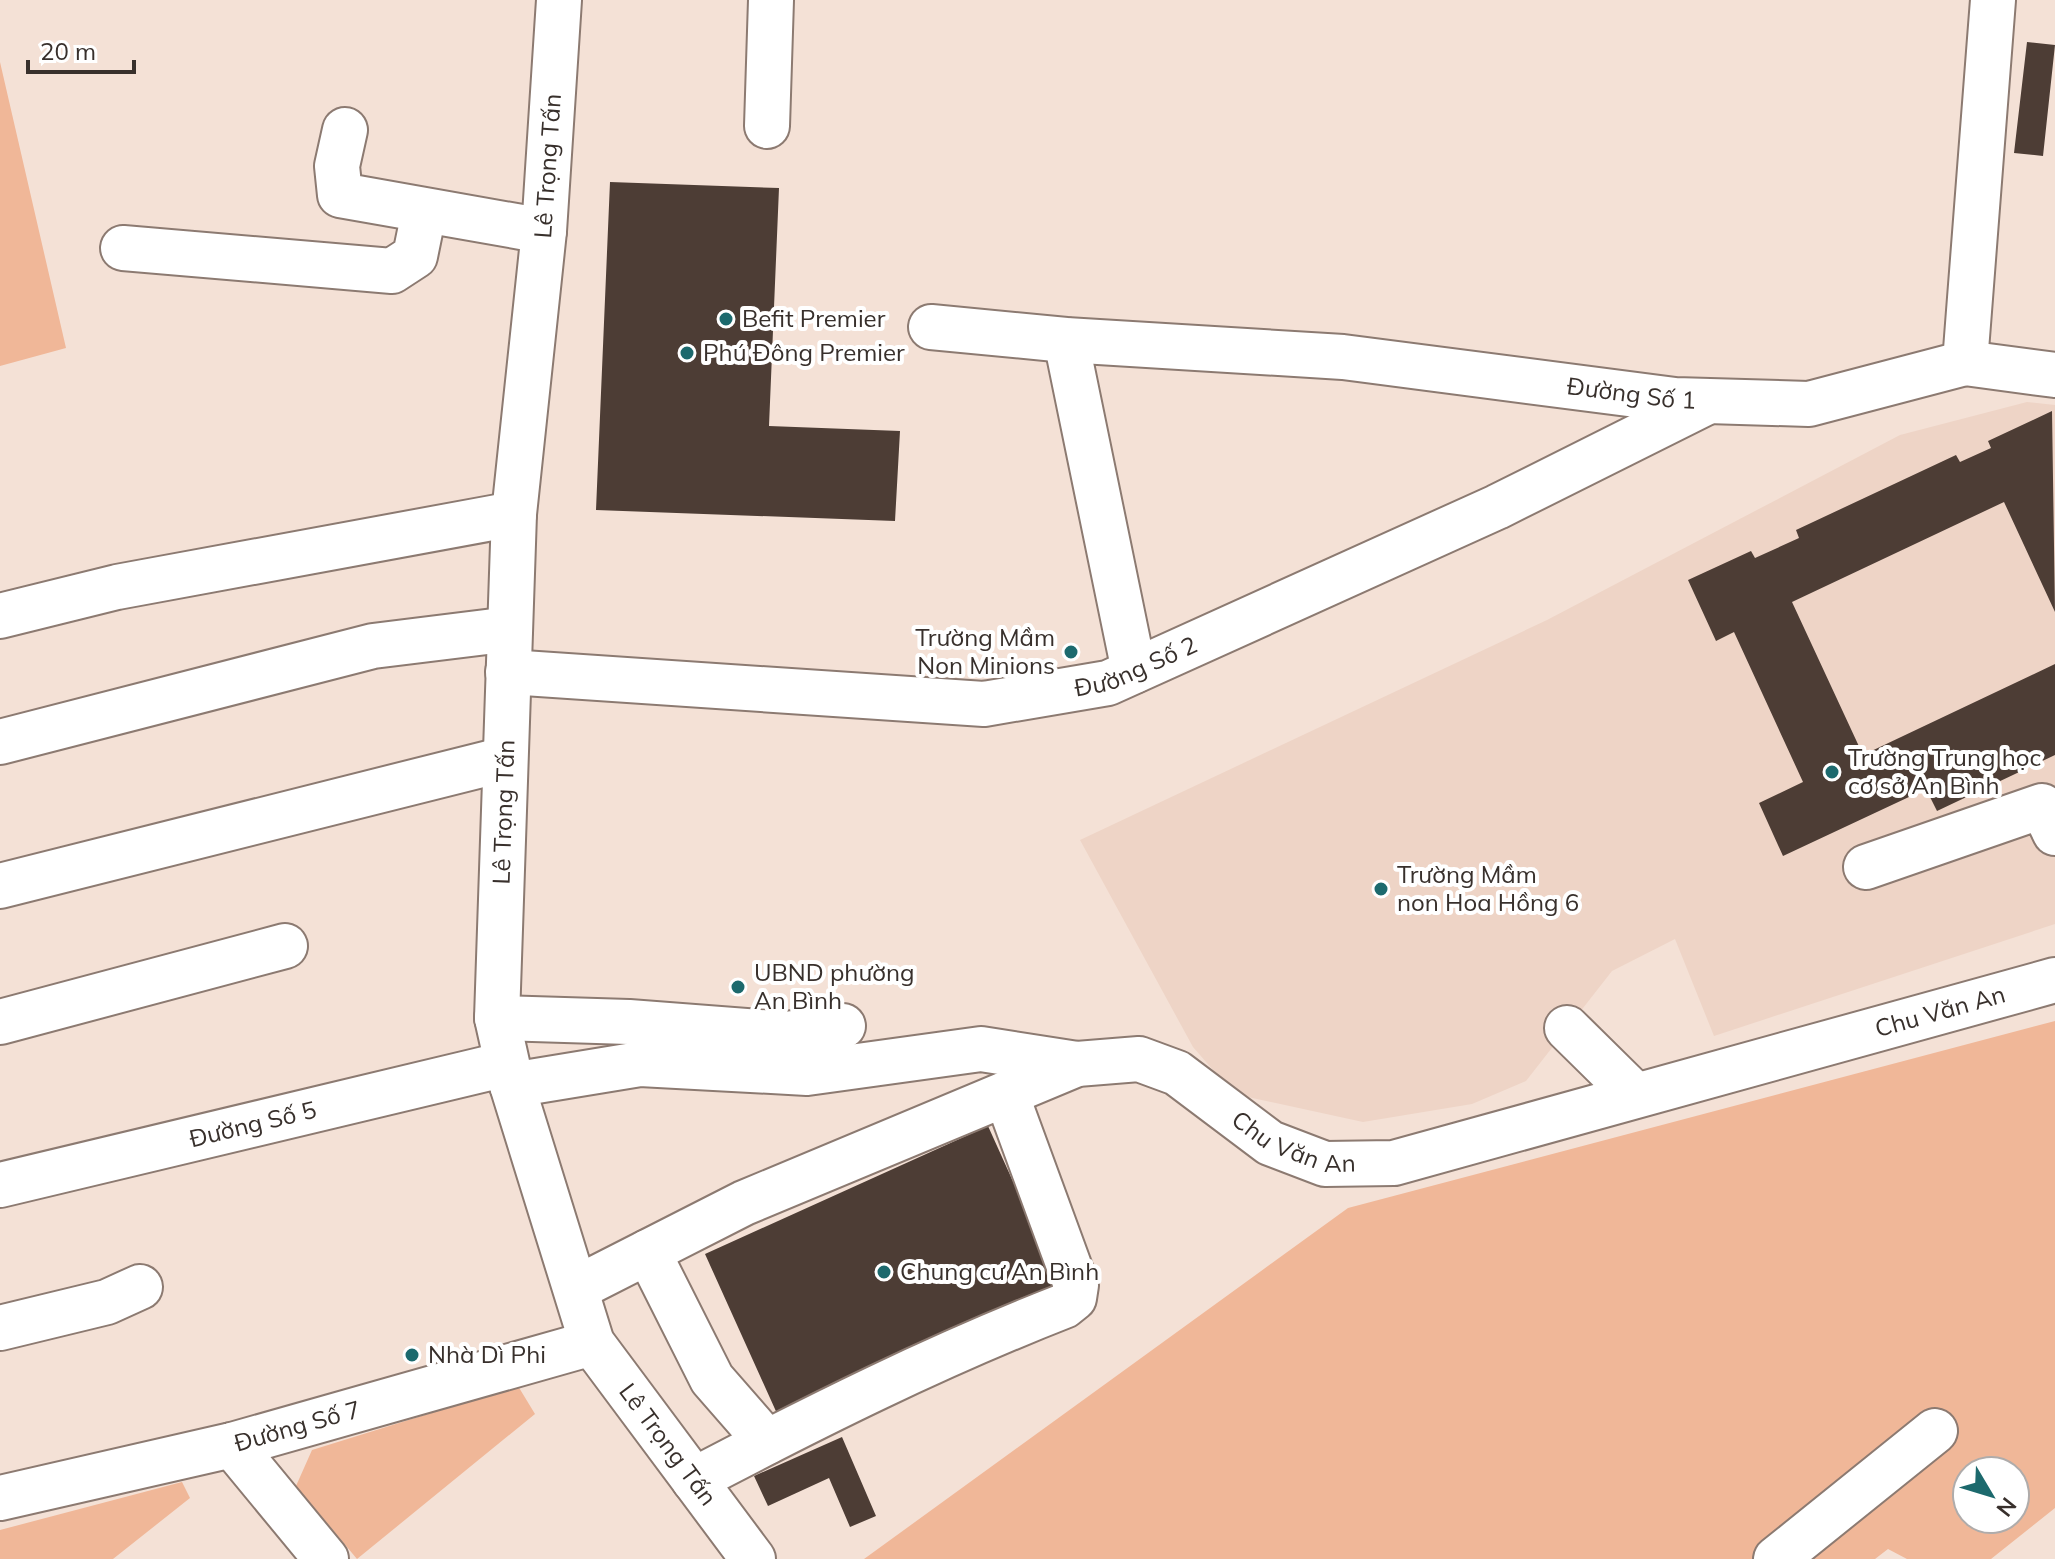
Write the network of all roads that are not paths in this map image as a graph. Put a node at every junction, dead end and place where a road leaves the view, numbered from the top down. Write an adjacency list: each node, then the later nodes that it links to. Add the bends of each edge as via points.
1 (559, 0): 7 (street, Lê Trọng Tấn)
2 (771, 0): 4 (street)
3 (1993, 0): 11 (street)
4 (767, 126)
5 (345, 130): 6 (street, via 337,166 340,195)
6 (424, 212): 7 (street); 8 (street, via 415,256 392,271)
7 (544, 231): 14 (street, Lê Trọng Tấn)
8 (123, 248)
9 (931, 327): 10 (street, Đường Số 1)
10 (1066, 340): 13 (street, Đường Số 1, via 1343,357); 17 (street)
11 (1965, 363): 12 (street); 13 (street, Đường Số 1, via 1809,404)
12 (2055, 375)
13 (1709, 401): 17 (street, Đường Số 2, via 1497,507)
14 (514, 514): 15 (street, via 117,587); 16 (street, Lê Trọng Tấn)
15 (0, 616)
16 (510, 629): 18 (street, Lê Trọng Tấn); 19 (street, via 373,646)
17 (1134, 671): 18 (street, Đường Số 2, via 1108,683 984,704)
18 (508, 672): 20 (street, Lê Trọng Tấn)
19 (0, 742)
20 (505, 759): 23 (street); 26 (street, Lê Trọng Tấn)
21 (2055, 833): 22 (street, via 2042,806)
22 (1866, 867)
23 (0, 886)
24 (285, 946): 27 (street)
25 (2055, 980): 33 (street, Chu Văn An)
26 (497, 1018): 28 (street, via 786,1034); 31 (street, Lê Trọng Tấn)
27 (0, 1022)
28 (843, 1026)
29 (1567, 1028): 33 (street)
30 (1077, 1064): 31 (street, Đường Số 5, via 981,1049 807,1073 640,1064); 32 (street, Chu Văn An); 33 (street, Chu Văn An, via 1139,1059 1177,1073 1270,1143 1325,1164 1394,1163)
31 (509, 1074): 34 (street, Đường Số 5); 37 (street, Lê Trọng Tấn)
32 (1006, 1094): 35 (street, Chu Văn An, via 744,1203); 41 (street, via 1076,1285 1074,1298 853,1396)
33 (1634, 1094)
34 (0, 1185)
35 (648, 1252): 37 (street, Chu Văn An); 41 (street, via 712,1379)
36 (140, 1287): 38 (street, via 107,1302)
37 (577, 1288): 39 (street, Lê Trọng Tấn)
38 (0, 1328)
39 (592, 1343): 42 (street, Đường Số 7); 43 (street, Lê Trọng Tấn)
40 (1935, 1431): 47 (street)
41 (767, 1442): 43 (street)
42 (232, 1445): 44 (street, Đường Số 7); 45 (street)
43 (694, 1480): 46 (street, Lê Trọng Tấn)
44 (0, 1498)
45 (326, 1559)
46 (753, 1559)
47 (1776, 1559)

